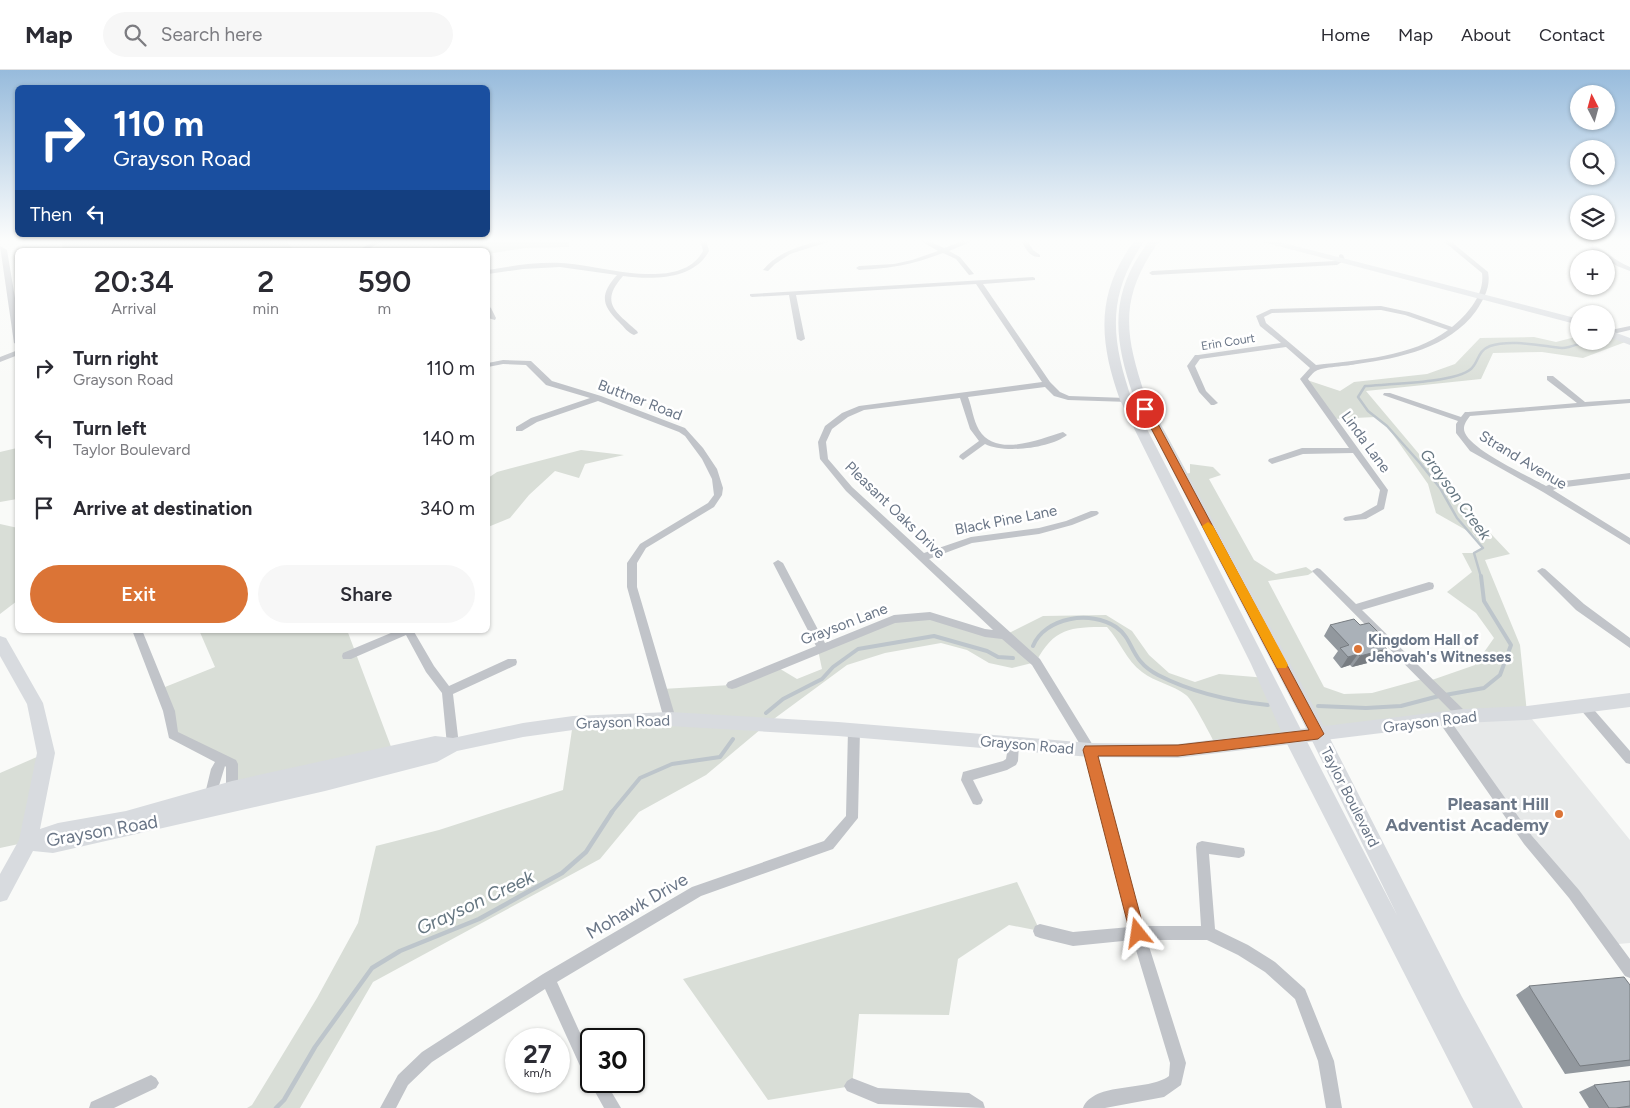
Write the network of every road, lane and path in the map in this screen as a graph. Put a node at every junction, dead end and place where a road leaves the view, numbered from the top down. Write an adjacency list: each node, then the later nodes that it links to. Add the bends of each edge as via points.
1 (10, 288): 16 (street)
2 (609, 288): 19 (street, via 606,301 611,311)
3 (869, 288): 9 (street)
4 (982, 288): 28 (street)
5 (1113, 288): 32 (main road, Taylor Boulevard, via 1109,306 1109,336)
6 (1128, 288): 70 (main road, Taylor Boulevard, via 1123,308 1124,337 1131,371 1145,409)
7 (1464, 288): 10 (street)
8 (1484, 288): 10 (street)
9 (792, 293): 11 (street); 20 (street)
10 (1482, 293): 13 (street); 15 (street); 17 (street, via 1471,315)
11 (752, 295)
12 (490, 313): 14 (street)
13 (1570, 315)
14 (492, 318)
15 (1570, 319)
16 (15, 323)
17 (1452, 329): 22 (street, via 1382,308 1271,311 1260,316 1263,324); 26 (street, via 1421,349)
18 (1617, 331): 21 (street)
19 (634, 333)
20 (801, 339)
21 (1630, 342)
22 (1286, 345): 26 (street); 34 (street, Erin Court, via 1198,357 1191,366 1203,392)
23 (15, 353): 24 (street)
24 (0, 360)
25 (490, 365): 31 (street, Buttner Road, via 528,364 548,382)
26 (1314, 368): 40 (street, Linda Lane, via 1304,379)
27 (1550, 378): 35 (street)
28 (1047, 384): 29 (street, Pleasant Oaks Drive); 32 (street, via 1057,394 1068,398)
29 (964, 395): 39 (street, via 975,431); 48 (street, Pleasant Oaks Drive, via 862,408 845,415 828,428 822,442 824,459 849,489)
30 (1387, 395): 36 (street)
31 (598, 398): 37 (street, via 534,420); 68 (street, Buttner Road, via 665,422 691,436 718,480 718,494 711,505 643,546 630,569 632,587)
32 (1126, 400): 71 (main road, Taylor Boulevard)
33 (1630, 401): 35 (street, Strand Avenue)
34 (1214, 403)
35 (1582, 404): 36 (street, Strand Avenue, via 1468,414)
36 (1462, 420): 44 (street, Strand Avenue, via 1460,433 1473,449)
37 (519, 429)
38 (1063, 435): 39 (street, via 1019,447)
39 (984, 441): 41 (street)
40 (1355, 450): 42 (street, via 1302,451); 46 (street, Linda Lane, via 1384,490 1381,507 1363,517)
41 (963, 457)
42 (1272, 461)
43 (1630, 476): 44 (street, via 1556,485)
44 (1546, 490): 47 (street, Strand Avenue)
45 (1094, 513): 48 (street, Black Pine Lane, via 1069,524 971,540)
46 (1348, 520)
47 (1630, 542)
48 (924, 557): 57 (street, Pleasant Oaks Drive)
49 (778, 563): 60 (street)
50 (1542, 570): 59 (street, via 1580,607)
51 (1317, 571): 53 (street)
52 (1429, 586): 53 (street)
53 (1355, 608): 67 (street, via 1429,681)
54 (138, 633): 76 (street, via 169,711 173,735)
55 (401, 633): 61 (street)
56 (410, 633): 64 (street)
57 (1005, 635): 60 (street, Grayson Lane, via 985,633 930,616 894,619); 74 (street, via 1036,662)
58 (0, 642): 80 (street, via 35,703 46,753)
59 (1630, 644)
60 (822, 648): 63 (street, Grayson Lane)
61 (347, 656)
62 (512, 662): 64 (street)
63 (732, 685)
64 (447, 692): 73 (street)
65 (1630, 700): 66 (street, Grayson Road)
66 (1584, 706): 67 (street, Grayson Road, via 1527,713); 75 (street)
67 (1453, 714): 70 (street, Grayson Road); 86 (street, via 1528,840 1574,894)
68 (670, 719): 69 (street, Grayson Road); 73 (street, Grayson Road, via 573,723)
69 (854, 730): 72 (street, Grayson Road); 87 (street, Mohawk Drive, via 852,818 828,845 697,891)
70 (1318, 734): 71 (street, Grayson Road); 99 (main road, Taylor Boulevard, via 1454,1005)
71 (1293, 736): 74 (street, Grayson Road, via 1178,751); 98 (main road, Taylor Boulevard)
72 (1013, 744): 74 (street, Grayson Road); 78 (street, via 1012,760 1007,765 967,776)
73 (453, 745): 77 (street, Grayson Road, via 437,755)
74 (1090, 750): 84 (street)
75 (1630, 759)
76 (222, 760): 77 (street, via 232,764); 79 (street)
77 (232, 796): 79 (street, Grayson Road)
78 (978, 800)
79 (210, 802): 80 (street, Grayson Road, via 53,844)
80 (28, 842): 82 (street)
81 (1239, 852): 85 (street, via 1202,847)
82 (0, 893)
83 (1040, 931): 84 (street, via 1073,939)
84 (1138, 933): 85 (street); 96 (street, via 1178,1063 1176,1080 1164,1089 1105,1099)
85 (1208, 933): 97 (street, via 1270,967 1300,994 1326,1061)
86 (1630, 972)
87 (548, 979): 88 (street); 93 (street, Mohawk Drive, via 427,1057 403,1080)
88 (580, 1050)
89 (151, 1083): 92 (street)
90 (852, 1086): 95 (street, via 878,1096 968,1101)
91 (604, 1093): 94 (street)
92 (97, 1108)
93 (388, 1108)
94 (613, 1108)
95 (977, 1108)
96 (1091, 1108)
97 (1334, 1108)
98 (1486, 1108)
99 (1510, 1108)

